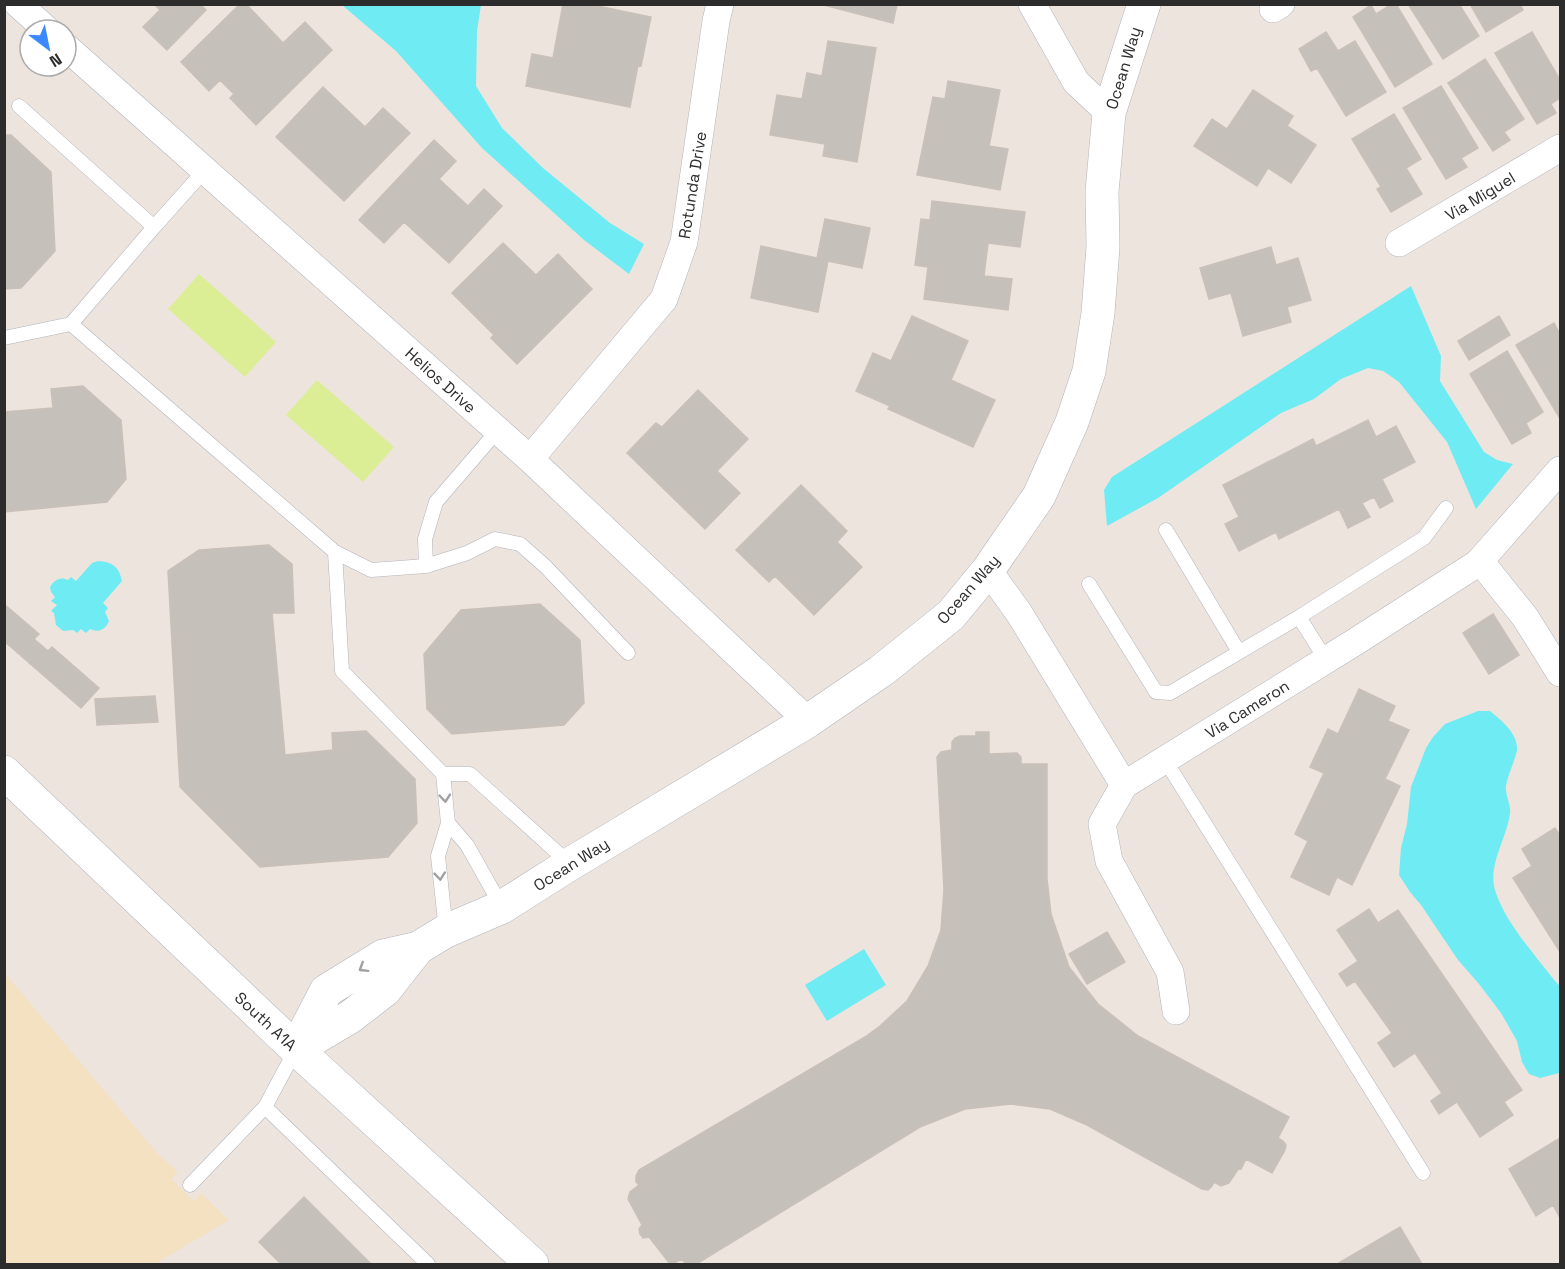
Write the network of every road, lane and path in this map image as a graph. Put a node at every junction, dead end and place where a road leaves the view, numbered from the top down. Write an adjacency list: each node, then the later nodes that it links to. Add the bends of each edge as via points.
1 (18, 4): 5 (street)
2 (720, 4): 16 (street, Rotunda Drive, via 684,242 664,299)
3 (1032, 4): 8 (street, via 1076,82)
4 (1144, 4): 8 (street, Ocean Way)
5 (34, 18)
6 (78, 58): 10 (street, Helios Drive)
7 (19, 106): 11 (lane)
8 (1109, 113): 23 (street, Ocean Way, via 1098,313 1089,371 1072,422 1039,496)
9 (1560, 148): 12 (street, Via Miguel)
10 (205, 170): 11 (lane); 15 (street, Helios Drive)
11 (154, 227): 13 (lane)
12 (1399, 243)
13 (70, 324): 14 (lane); 20 (lane)
14 (4, 338)
15 (498, 430): 16 (street, Helios Drive); 22 (lane, via 436,502 425,538)
16 (530, 459): 30 (street, Helios Drive)
17 (1560, 470): 21 (street, Via Cameron)
18 (1446, 508): 25 (lane, via 1424,538)
19 (1166, 530): 26 (lane)
20 (335, 552): 22 (lane, via 371,570); 33 (lane, via 342,671)
21 (1480, 561): 28 (street, Via Cameron); 29 (street, via 1525,617)
22 (426, 566): 27 (lane, via 495,539 520,544)
23 (988, 570): 30 (street, Ocean Way, via 951,615 881,672); 34 (street, via 1019,613)
24 (1089, 584): 26 (lane, via 1156,692 1170,693)
25 (1299, 617): 26 (lane); 28 (lane)
26 (1239, 652)
27 (628, 653)
28 (1326, 660): 31 (street, Via Cameron)
29 (1560, 674)
30 (808, 721): 36 (street, Ocean Way)
31 (1165, 760): 34 (street, Via Cameron); 42 (lane)
32 (4, 772): 40 (street, South A1A)
33 (443, 774): 35 (lane, one-way to 35); 36 (lane, via 470,774)
34 (1124, 785): 39 (street, via 1102,824 1109,861 1170,972)
35 (448, 823): 37 (lane, via 467,845); 38 (lane, one-way to 38, via 438,856)
36 (570, 864): 37 (street, Ocean Way)
37 (502, 907): 38 (street, Ocean Way)
38 (446, 931): 40 (street, Ocean Way, via 418,948 385,990 350,1017)
39 (1176, 1011)
40 (296, 1049): 41 (lane); 45 (street, South A1A)
41 (265, 1107): 43 (lane); 44 (lane)
42 (1423, 1173)
43 (190, 1185)
44 (428, 1264)
45 (532, 1264)

